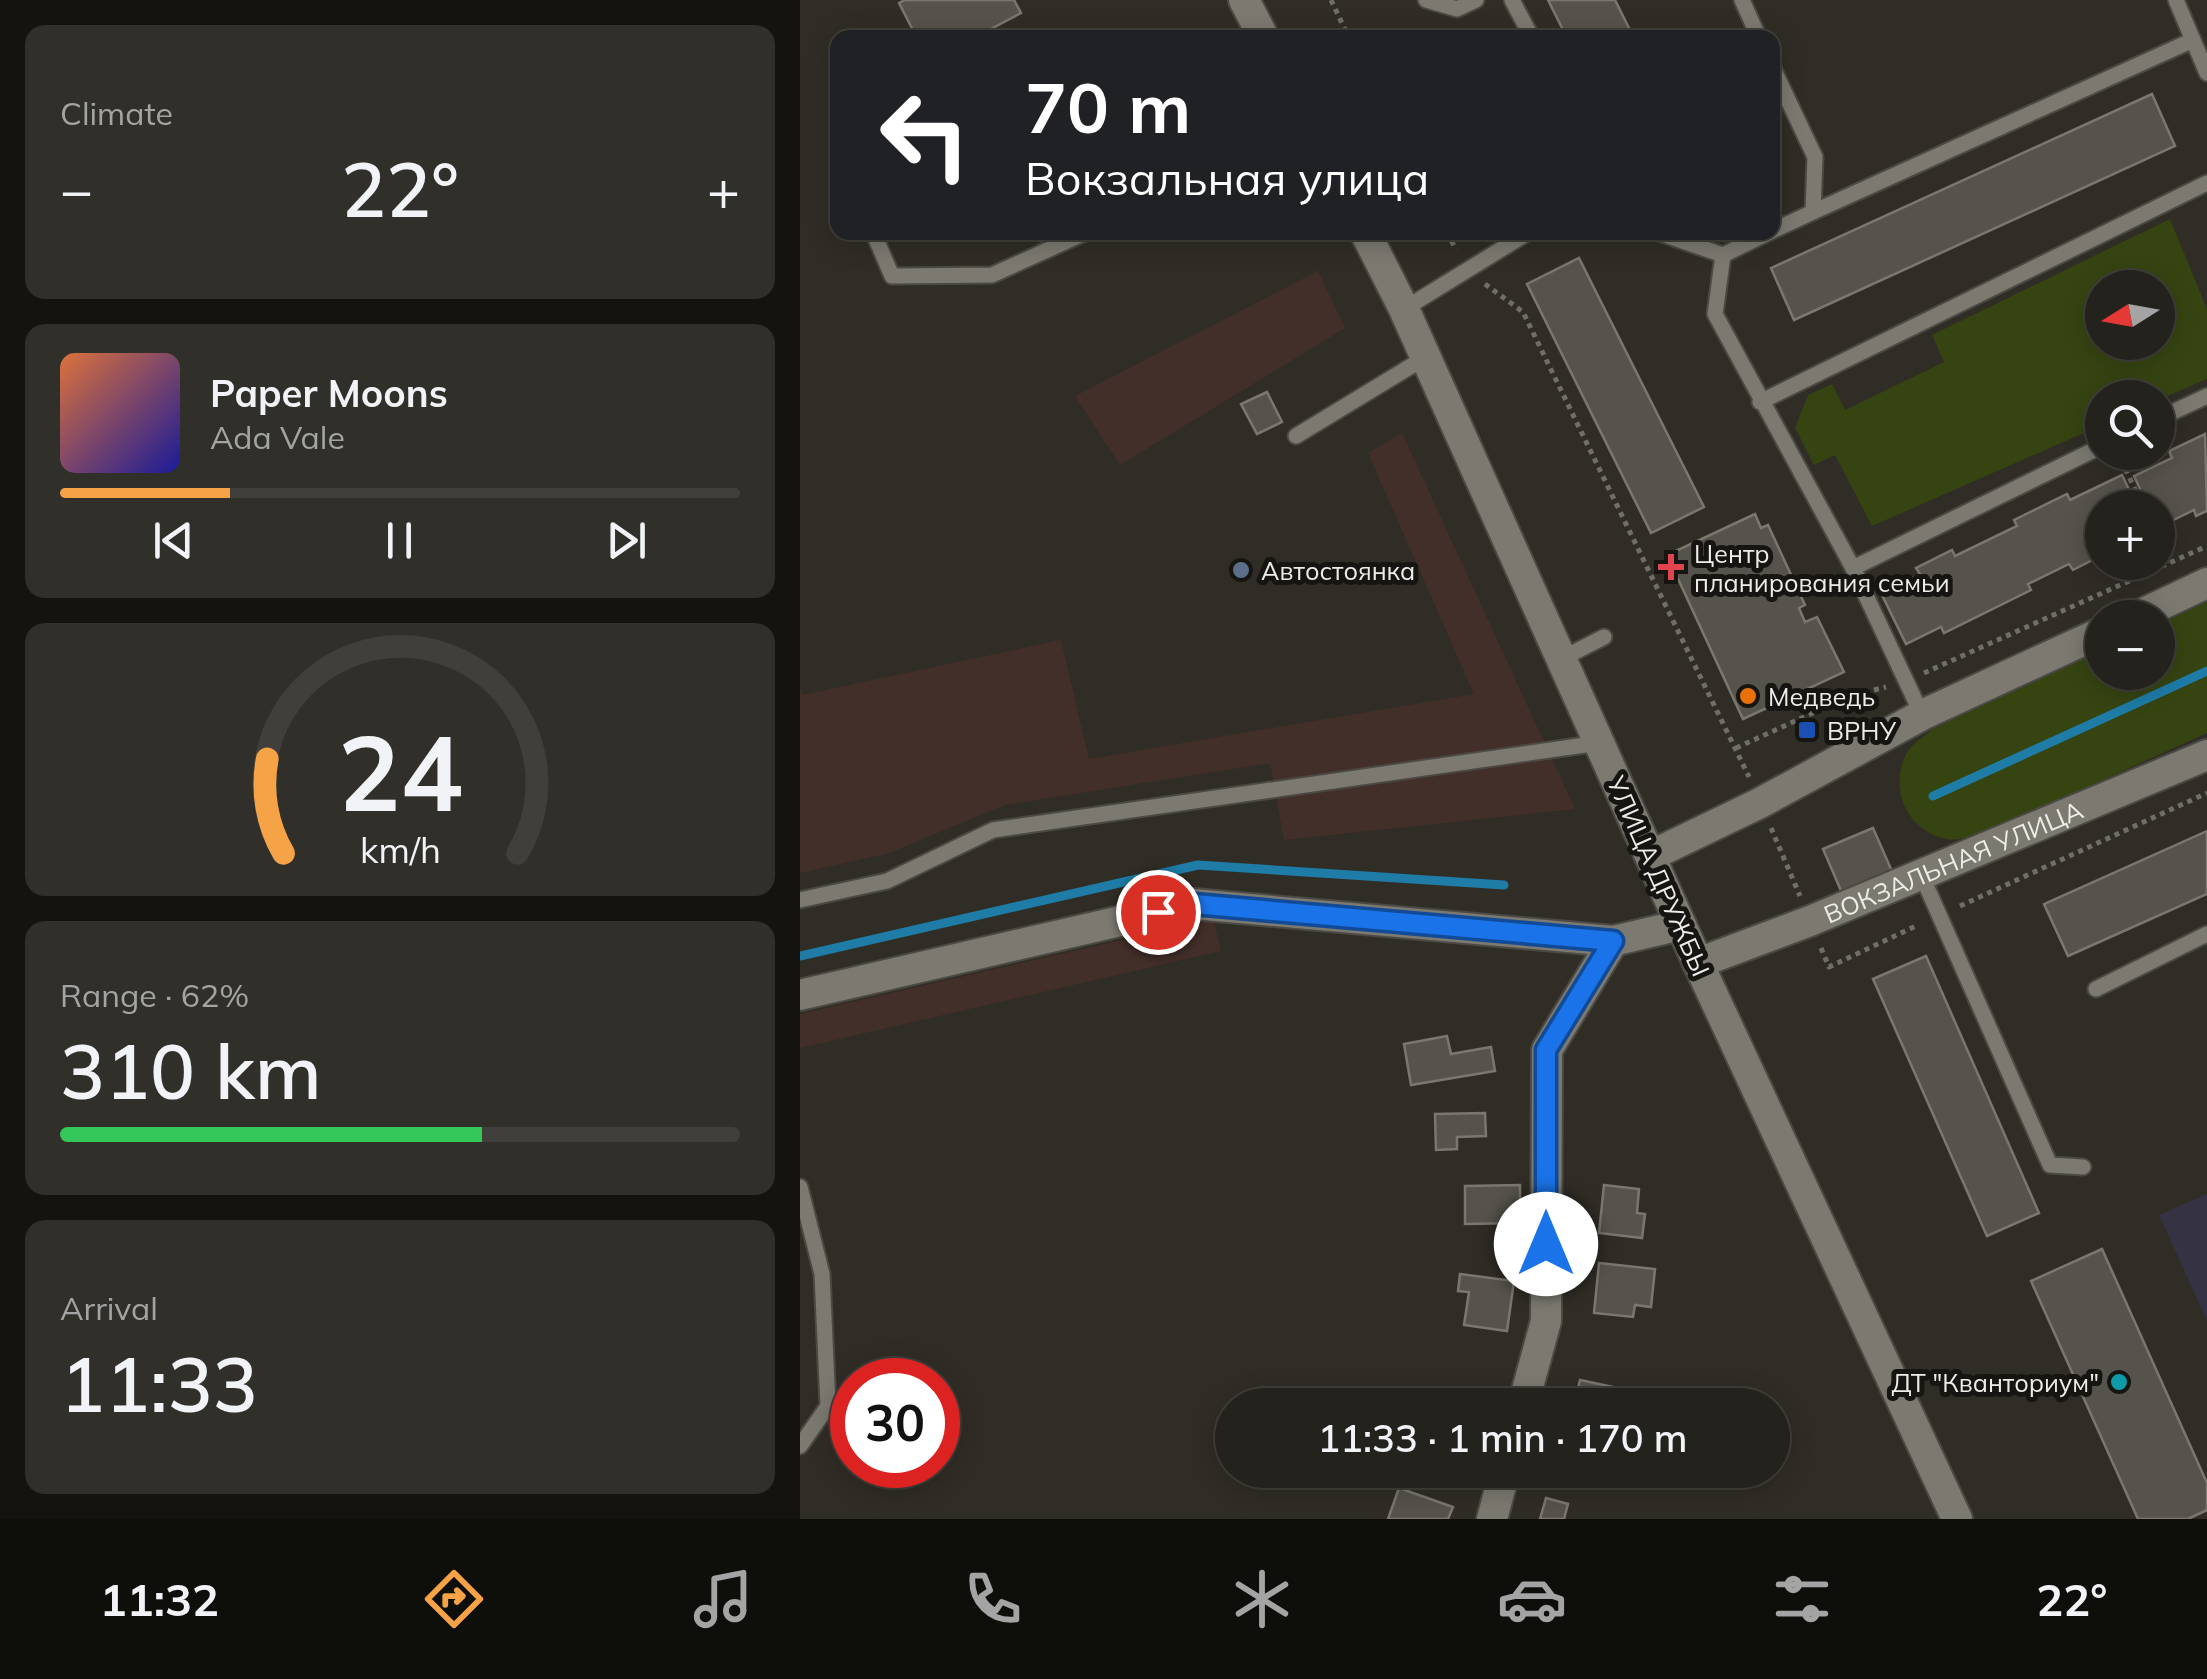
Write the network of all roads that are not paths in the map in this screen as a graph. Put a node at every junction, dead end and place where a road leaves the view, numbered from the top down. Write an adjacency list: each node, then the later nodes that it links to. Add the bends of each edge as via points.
1 (1244, 0): 7 (street)
2 (1426, 0): 3 (lane, via 1457,9)
3 (1476, 0)
4 (1512, 0): 8 (lane)
5 (1742, 0): 9 (lane)
6 (2176, 0): 10 (lane)
7 (1260, 30)
8 (1528, 30)
9 (1755, 30)
10 (2193, 40): 11 (lane); 14 (lane)
11 (2207, 73)
12 (1780, 83): 14 (lane, via 1815,157)
13 (2207, 184): 26 (lane)
14 (1812, 212): 15 (lane)
15 (1780, 228)
16 (876, 240): 17 (lane, via 892,276 992,275)
17 (1069, 240)
18 (1369, 240): 23 (street, УЛИЦА ДРУЖБЫ)
19 (1515, 240): 23 (lane)
20 (1680, 240): 22 (lane)
21 (1755, 240): 22 (lane)
22 (1724, 255): 26 (lane, via 1715,314)
23 (1404, 308): 24 (street, УЛИЦА ДРУЖБЫ)
24 (1426, 357): 28 (lane); 35 (street, УЛИЦА ДРУЖБЫ)
25 (2207, 396): 27 (lane)
26 (1760, 402): 30 (lane)
27 (2175, 412)
28 (1296, 436)
29 (2085, 454): 30 (lane)
30 (1854, 568): 36 (lane)
31 (2207, 584): 32 (street)
32 (2172, 600)
33 (1604, 637): 35 (lane)
34 (2085, 640): 36 (street)
35 (1561, 658): 37 (street, УЛИЦА ДРУЖБЫ)
36 (1922, 715): 39 (street)
37 (1600, 743): 39 (street, УЛИЦА ДРУЖБЫ); 41 (lane, via 993,830 887,881)
38 (2207, 755): 40 (street, ВОКЗАЛЬНАЯ УЛИЦА)
39 (1650, 856): 42 (street, УЛИЦА ДРУЖБЫ)
40 (1920, 874): 45 (street, ВОКЗАЛЬНАЯ УЛИЦА); 48 (lane, via 2050,1165)
41 (800, 900)
42 (1681, 925): 44 (street); 45 (street, УЛИЦА ДРУЖБЫ)
43 (2207, 934): 46 (lane)
44 (1613, 941): 47 (street, via 1194,904); 50 (street, via 1546,1050 1546,1321)
45 (1698, 963): 54 (street, УЛИЦА ДРУЖБЫ)
46 (2096, 989)
47 (800, 995)
48 (2084, 1167)
49 (800, 1188): 51 (lane, via 822,1274 828,1406)
50 (1528, 1388)
51 (800, 1446)
52 (1500, 1488): 53 (street)
53 (1492, 1519)
54 (1956, 1519)

